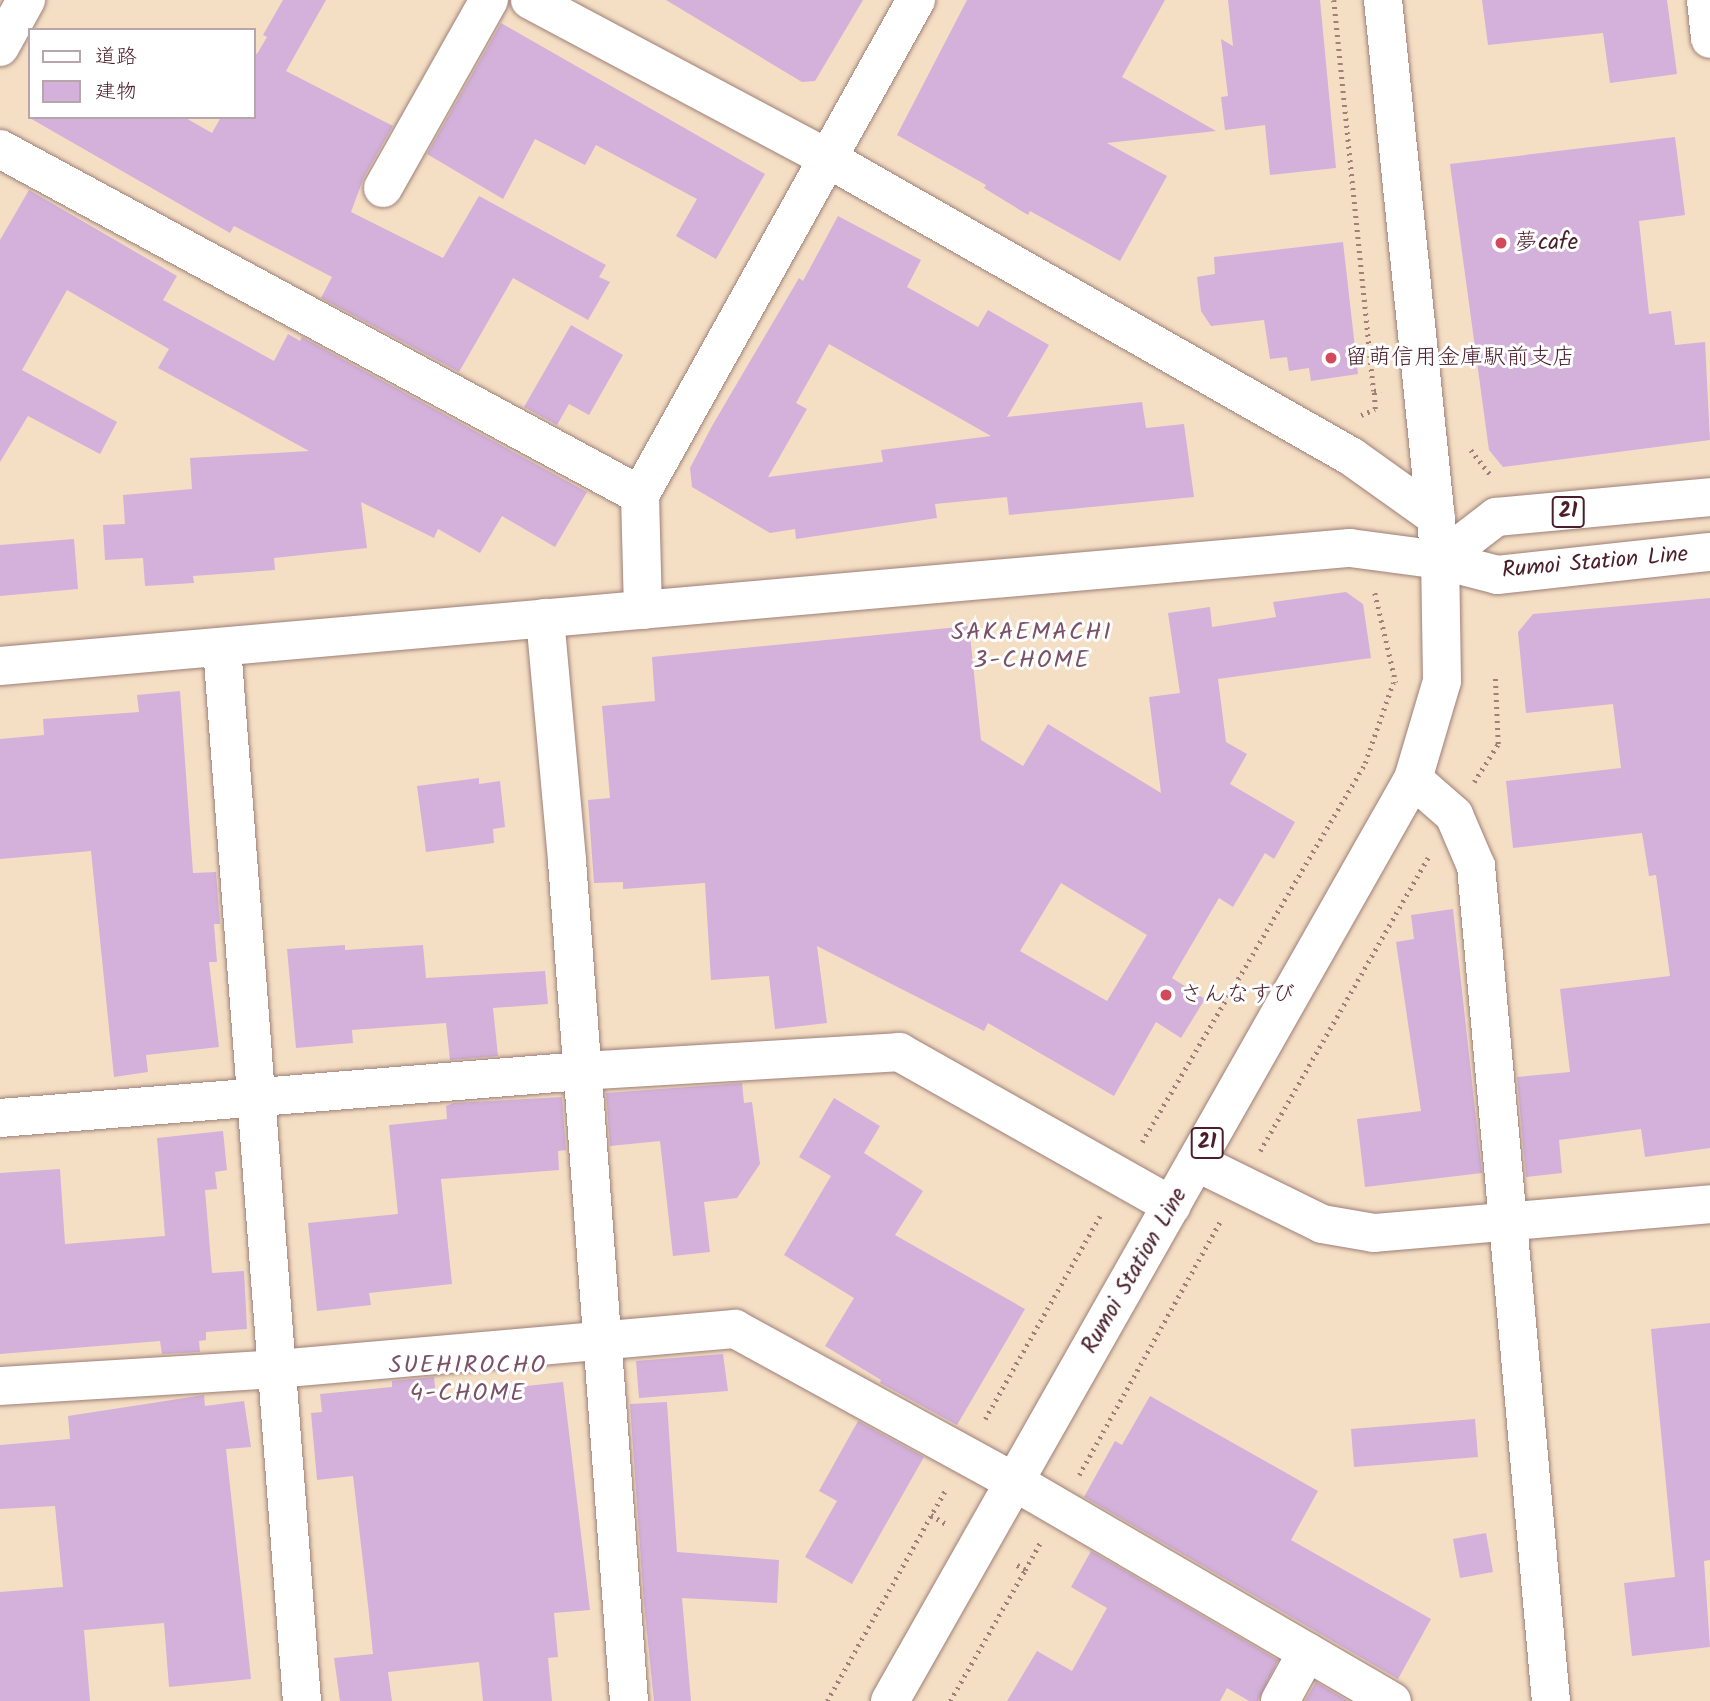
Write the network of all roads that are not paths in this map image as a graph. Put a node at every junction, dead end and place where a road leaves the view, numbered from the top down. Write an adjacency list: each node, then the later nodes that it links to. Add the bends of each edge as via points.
1 (26, 0): 8 (street)
2 (489, 0): 11 (street)
3 (530, 0): 10 (street)
4 (916, 0): 10 (street)
5 (1383, 0): 14 (street)
6 (1706, 0): 7 (street)
7 (1710, 39)
8 (0, 47)
9 (0, 149): 12 (street)
10 (825, 158): 12 (street); 14 (street, via 1352,457)
11 (383, 188)
12 (640, 495): 17 (street)
13 (1710, 497): 16 (street, 21, via 1496,517)
14 (1436, 517): 16 (street)
15 (1710, 552): 16 (street, Rumoi Station Line, via 1497,575)
16 (1440, 560): 17 (street, via 1350,548); 21 (street, Rumoi Station Line / 21, via 1442,681)
17 (643, 610): 18 (street)
18 (545, 618): 19 (street); 22 (street)
19 (222, 647): 20 (street); 23 (street)
20 (0, 666)
21 (1413, 779): 25 (street, Rumoi Station Line / 21); 28 (street, via 1454,815 1476,866)
22 (581, 1071): 23 (street); 27 (street, via 899,1052); 29 (street)
23 (256, 1097): 24 (street); 30 (street)
24 (0, 1118)
25 (1196, 1162): 27 (street, Rumoi Station Line / 21); 28 (street, via 1322,1224 1374,1233)
26 (1710, 1204): 28 (street)
27 (1172, 1206): 32 (street, Rumoi Station Line / 21)
28 (1511, 1222): 39 (street)
29 (600, 1340): 30 (street); 32 (street, via 735,1329); 35 (street)
30 (277, 1369): 31 (street); 34 (street)
31 (0, 1387)
32 (1015, 1482): 33 (street); 36 (street, Rumoi Station Line / 21)
33 (1307, 1652): 37 (street); 38 (street)
34 (302, 1701)
35 (629, 1701)
36 (890, 1701)
37 (1280, 1701)
38 (1392, 1701)
39 (1551, 1701)

